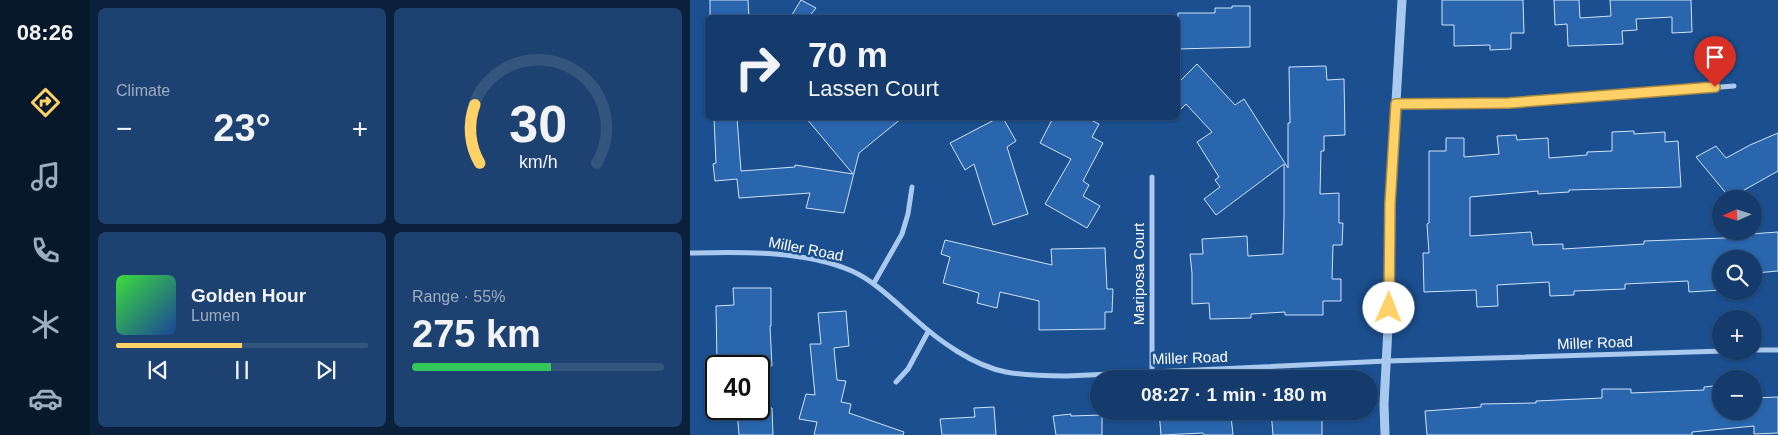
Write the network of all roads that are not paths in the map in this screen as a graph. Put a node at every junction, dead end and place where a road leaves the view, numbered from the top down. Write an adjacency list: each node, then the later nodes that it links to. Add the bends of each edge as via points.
1 (1402, 0): 3 (street)
2 (1734, 86): 3 (street, via 1509,103)
3 (1396, 104): 12 (street)
4 (1152, 177): 13 (street, Mariposa Court)
5 (912, 187): 7 (street, via 902,234)
6 (690, 253): 7 (street, Miller Road, via 750,252 794,256 829,263)
7 (874, 283): 8 (street, Miller Road)
8 (928, 332): 15 (street, Miller Road, via 987,367 1030,376); 16 (street, via 908,369)
9 (1762, 350): 10 (street)
10 (1778, 350)
11 (1712, 351): 12 (street, Miller Road)
12 (1387, 361): 14 (street, Miller Road); 17 (street)
13 (1152, 370)
14 (1192, 370)
15 (1090, 375)
16 (896, 382)
17 (1385, 435)

